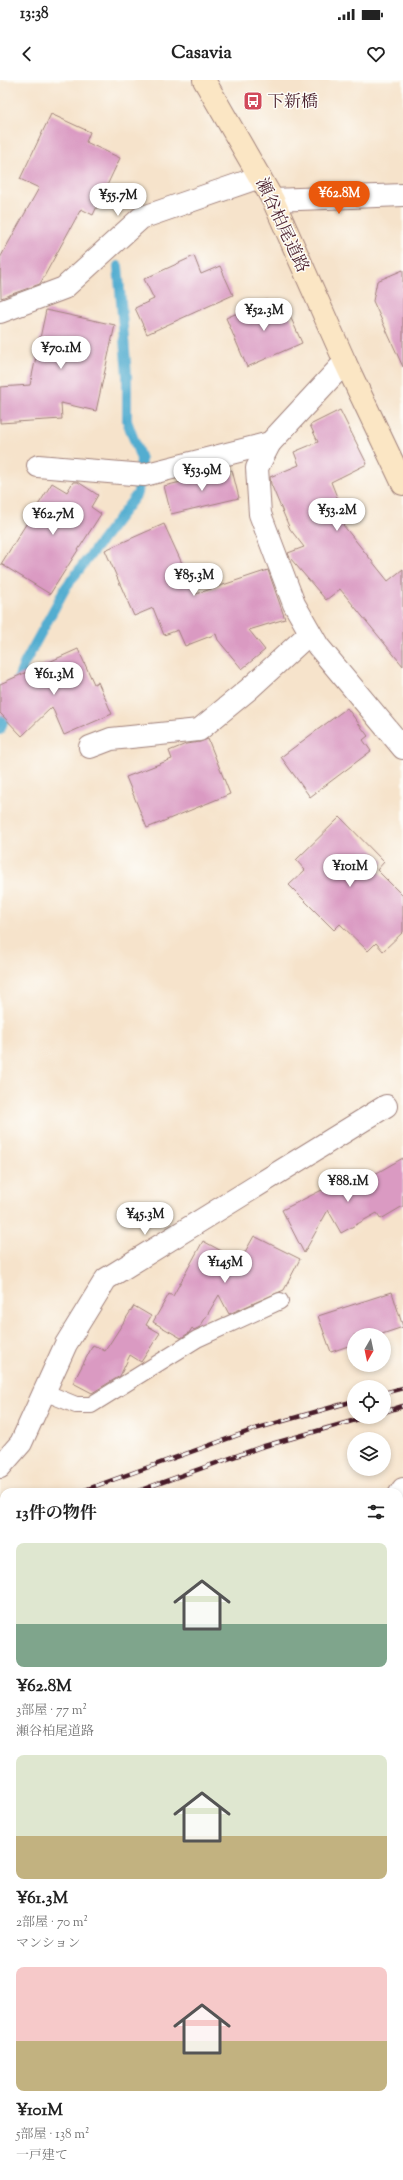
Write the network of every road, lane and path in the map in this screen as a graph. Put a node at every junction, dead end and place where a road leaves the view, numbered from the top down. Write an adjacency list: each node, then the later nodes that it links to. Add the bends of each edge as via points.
1 (204, 80): 2 (main road, 瀬谷柏尾道路)
2 (260, 177): 4 (main road, 瀬谷柏尾道路); 5 (street, via 141,218 64,288)
3 (403, 195): 4 (street)
4 (273, 200): 6 (main road, 瀬谷柏尾道路)
5 (0, 312)
6 (345, 362): 7 (street); 9 (main road, 瀬谷柏尾道路)
7 (270, 442): 8 (street, via 144,475); 10 (street, via 257,468 260,514 294,604)
8 (38, 466)
9 (403, 484)
10 (310, 633): 11 (street, via 249,689 199,730 112,739); 12 (street)
11 (90, 748)
12 (403, 748)
13 (386, 1106): 15 (street, via 106,1279 66,1344)
14 (280, 1301): 15 (lane, via 197,1339 91,1405 76,1405)
15 (44, 1392): 16 (street, via 21,1443)
16 (0, 1467)

